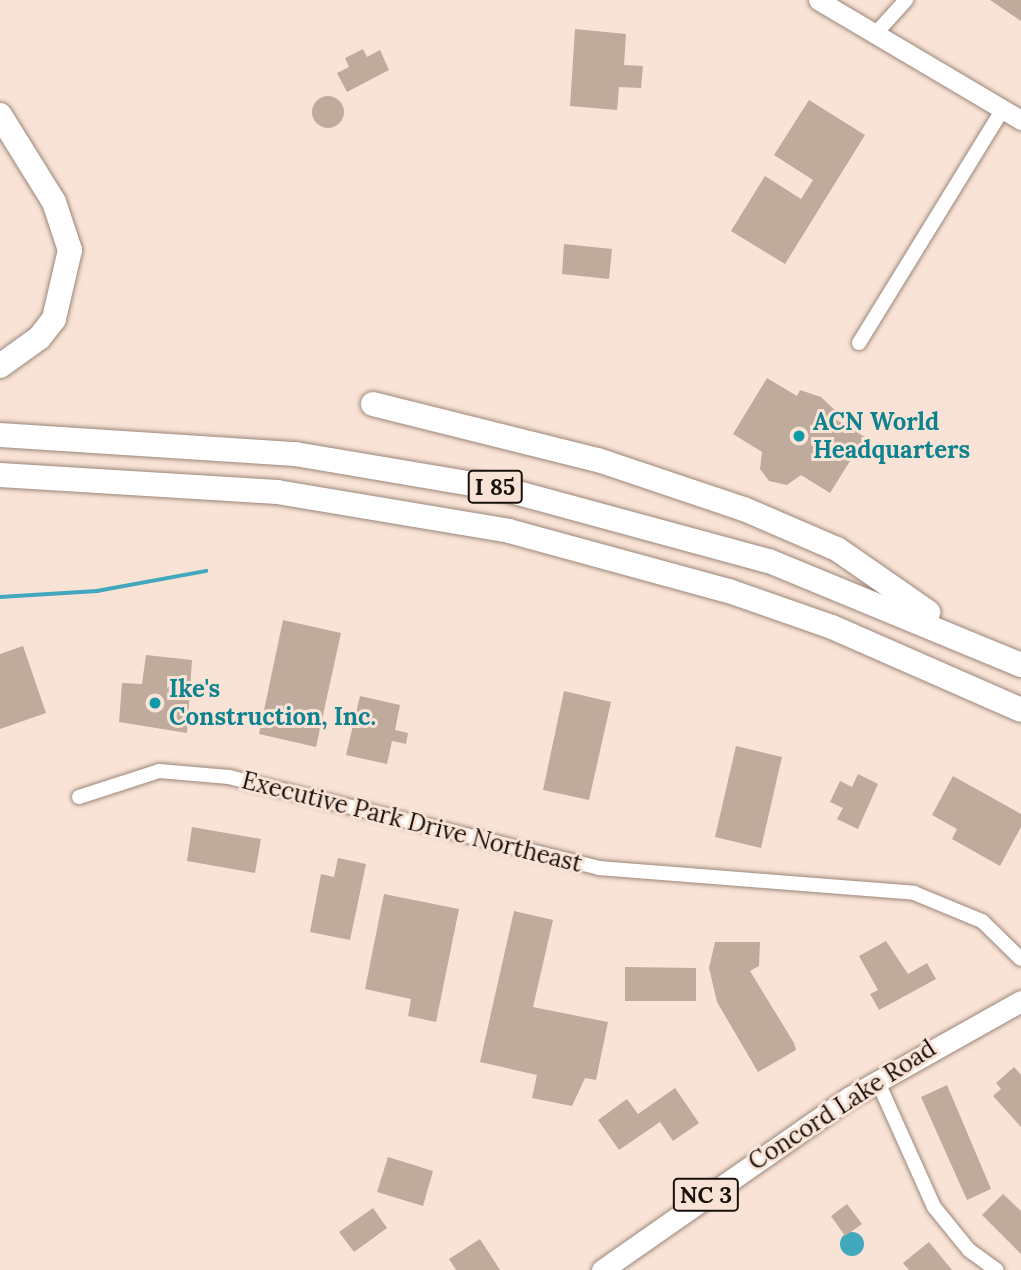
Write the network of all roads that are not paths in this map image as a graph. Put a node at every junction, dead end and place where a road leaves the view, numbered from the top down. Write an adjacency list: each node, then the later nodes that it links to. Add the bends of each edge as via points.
1 (818, 0): 3 (main road)
2 (906, 0): 3 (street)
3 (876, 33): 4 (main road)
4 (1003, 109): 6 (main road); 7 (street)
5 (0, 115): 8 (highway, via 54,202 70,250 54,319 31,345)
6 (1021, 120)
7 (859, 343)
8 (0, 366)
9 (373, 404): 12 (highway, via 598,460 744,509 838,549)
10 (0, 435): 12 (highway, I 85, via 295,454 507,490 769,561)
11 (0, 475): 14 (highway, I 85, via 277,492 509,531 729,591 832,627)
12 (969, 640): 13 (highway, I 85)
13 (1021, 665)
14 (1021, 710)
15 (79, 797): 16 (street, Executive Park Drive Northeast, via 159,771 229,776 599,868 915,893 982,920)
16 (1021, 958)
17 (1021, 1001): 18 (main road, Concord Lake Road / NC 3)
18 (877, 1080): 19 (main road, Concord Lake Road / NC 3); 20 (street, via 934,1208 969,1250)
19 (602, 1270)
20 (997, 1270)

